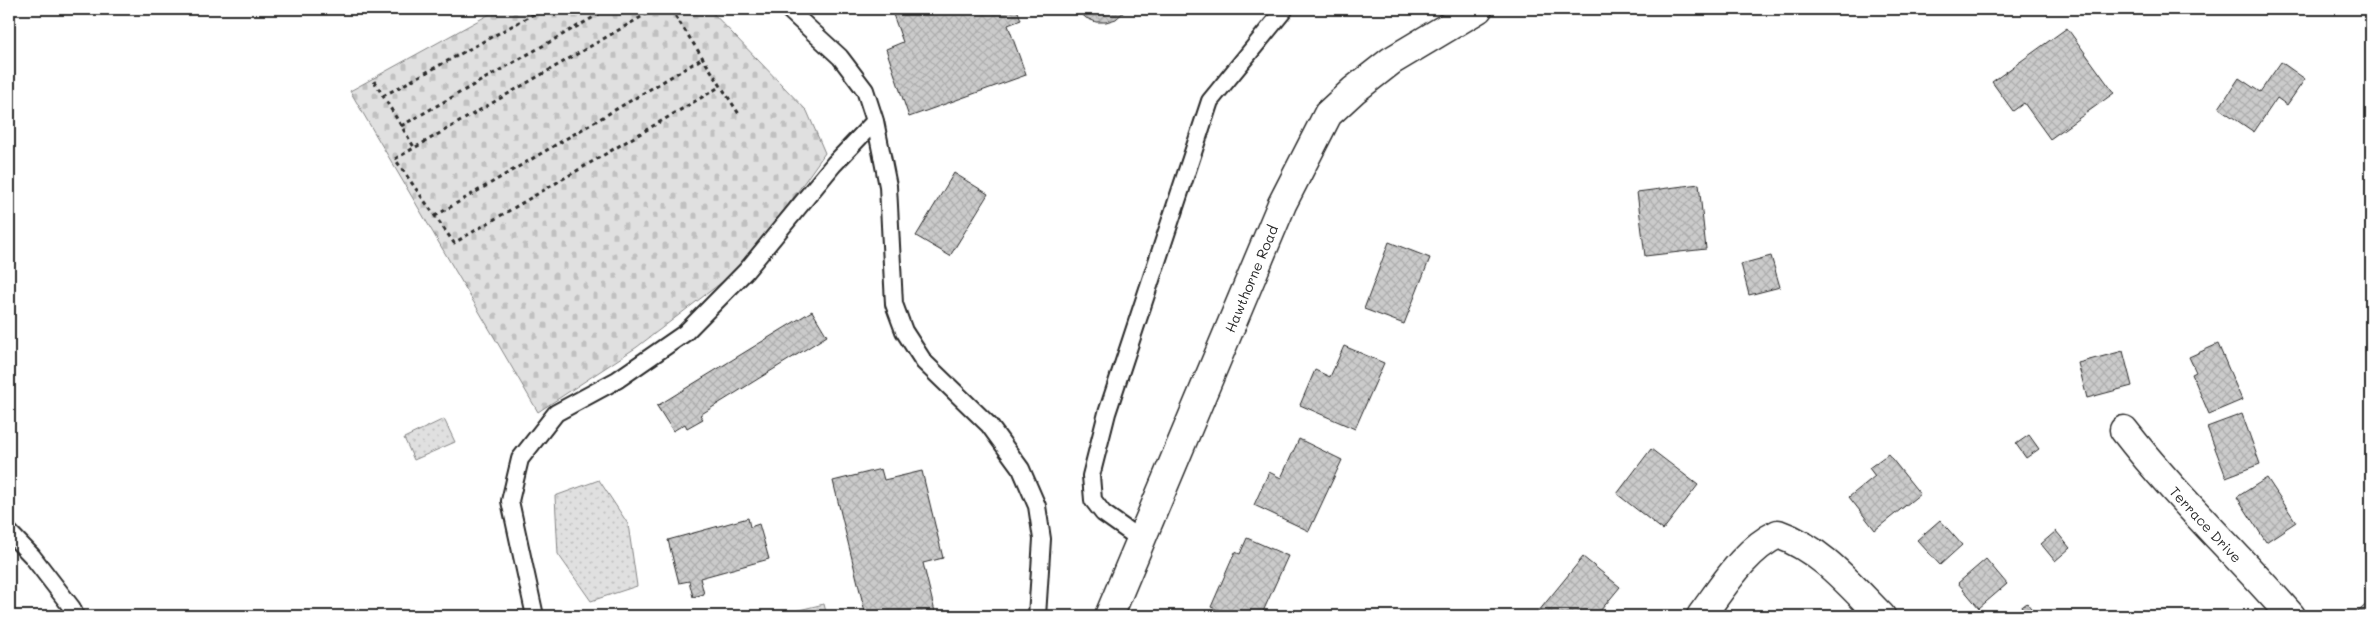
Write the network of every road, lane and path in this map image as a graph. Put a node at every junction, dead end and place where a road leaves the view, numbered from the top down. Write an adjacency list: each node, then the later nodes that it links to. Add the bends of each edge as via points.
1 (543, 9): 11 (path)
2 (608, 9): 14 (path)
3 (655, 9): 15 (path)
4 (671, 9): 8 (path)
5 (788, 9): 13 (lane, via 840,56 865,90)
6 (1286, 9): 19 (lane, via 1210,101 1107,413 1091,476 1093,500 1103,513)
7 (1478, 9): 19 (street, Hawthorne Road, via 1391,61 1328,114 1282,204)
8 (703, 58): 10 (path); 16 (path)
9 (374, 81): 11 (path)
10 (721, 86): 12 (path); 16 (path, via 454,243)
11 (383, 96): 14 (path)
12 (739, 114)
13 (875, 121): 21 (lane, via 834,164 746,271 685,334 617,380 556,413 520,459 510,500); 22 (lane, via 888,186 894,304 904,331 924,362 989,425 1021,469 1037,506 1042,539)
14 (402, 126): 15 (path)
15 (414, 148): 16 (path, via 395,159)
16 (435, 216)
17 (2124, 430): 26 (street, Terrace Drive, via 2154,468 2245,562)
18 (9, 532): 20 (lane, via 32,556)
19 (1141, 540): 23 (street, Hawthorne Road)
20 (75, 616)
21 (535, 616)
22 (1037, 616)
23 (1109, 616)
24 (1701, 616): 25 (street, via 1746,558 1763,541 1778,534 1798,541 1828,564)
25 (1881, 616)
26 (2290, 616)

